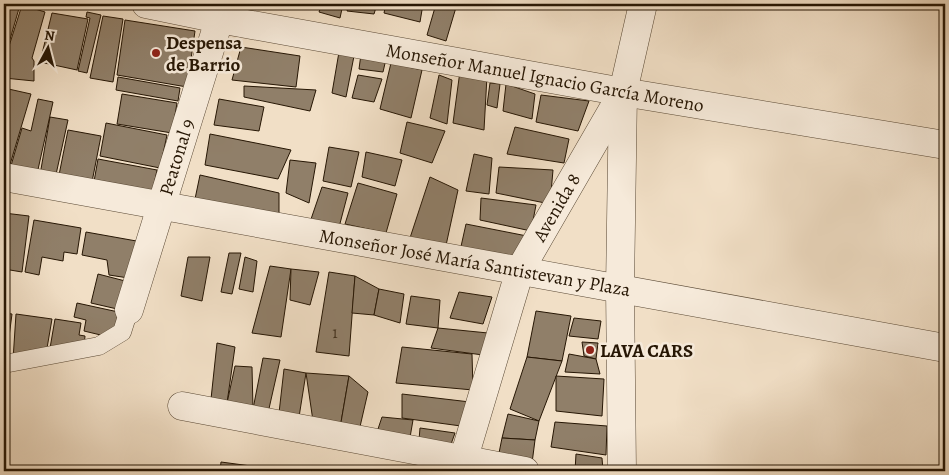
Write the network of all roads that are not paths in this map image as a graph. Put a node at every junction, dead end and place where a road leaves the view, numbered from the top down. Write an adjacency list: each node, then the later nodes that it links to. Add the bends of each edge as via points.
1 (146, 4): 3 (street, Monseñor Manuel Ignacio García Moreno)
2 (643, 4): 4 (street, Avenida 8)
3 (222, 11): 4 (street, Monseñor Manuel Ignacio García Moreno); 7 (street, Peatonal 9)
4 (623, 92): 5 (street, Monseñor Manuel Ignacio García Moreno); 8 (street, Avenida 8); 9 (street)
5 (945, 145)
6 (4, 177): 7 (street, Monseñor José María Santistevan y Plaza)
7 (160, 206): 8 (street, Monseñor José María Santistevan y Plaza); 10 (street, Peatonal 9)
8 (520, 270): 9 (street, Monseñor José María Santistevan y Plaza); 14 (street, Avenida 8)
9 (620, 288): 11 (street, Monseñor José María Santistevan y Plaza); 16 (street)
10 (129, 310): 12 (lane, via 122,332 99,346)
11 (945, 348)
12 (4, 364)
13 (182, 406): 14 (street)
14 (461, 465): 15 (street)
15 (525, 471)
16 (622, 471)

